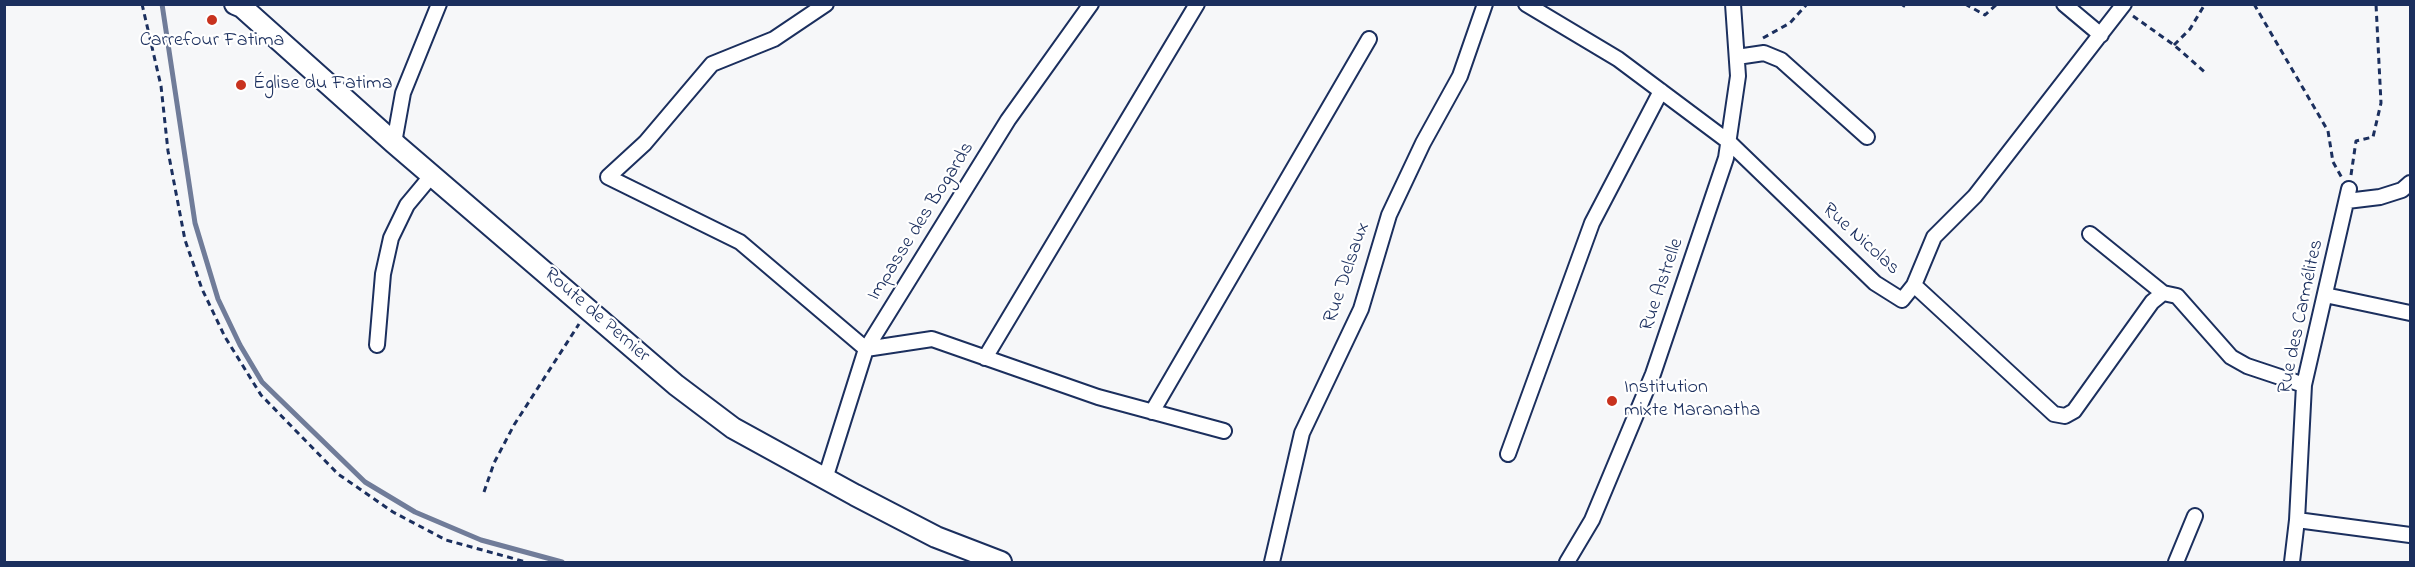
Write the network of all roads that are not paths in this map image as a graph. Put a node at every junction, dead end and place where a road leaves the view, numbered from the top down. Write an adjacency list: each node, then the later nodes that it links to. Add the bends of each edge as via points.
1 (235, 4): 17 (street, Route de Pernier)
2 (440, 4): 17 (street, via 403,93)
3 (826, 4): 26 (street, via 774,39 712,64 645,143 609,177 740,242)
4 (1091, 4): 26 (street, Impasse des Bogards, via 1008,120)
5 (1197, 4): 27 (street)
6 (1485, 4): 37 (street, Rue Delsaux, via 1460,76 1389,215 1361,309 1302,433)
7 (1526, 4): 14 (street, Rue Nicolas, via 1618,59)
8 (1733, 4): 13 (street, Rue Astrelle)
9 (2064, 4): 11 (street)
10 (2123, 6): 11 (street, Rue Nicolas)
11 (2102, 34): 21 (street, Rue Nicolas, via 1976,196 1934,237)
12 (1369, 39): 29 (street)
13 (1737, 57): 15 (street, via 1764,53 1781,60); 16 (street, Rue Astrelle)
14 (1661, 91): 16 (street, Rue Nicolas); 31 (street, via 1592,223)
15 (1867, 137)
16 (1729, 142): 21 (street, Rue Nicolas, via 1875,284 1902,300); 38 (street, Rue Astrelle, via 1653,374 1592,520)
17 (394, 143): 18 (street, Route de Pernier)
18 (432, 175): 25 (street, via 407,206 391,238 383,274); 32 (street, Route de Pernier, via 676,385 733,428)
19 (2410, 183): 23 (street, Rue des Carmélites, via 2380,197 2348,195)
20 (2090, 234): 22 (street)
21 (1914, 285): 22 (street, via 2054,414 2065,416 2074,411 2152,302)
22 (2163, 293): 28 (street, via 2177,296 2231,357)
23 (2325, 295): 24 (street); 28 (street, Rue des Carmélites)
24 (2410, 313)
25 (377, 345)
26 (866, 349): 27 (street, via 932,339); 32 (street, Impasse des Bogards)
27 (985, 358): 29 (street)
28 (2304, 385): 34 (street, Rue des Carmélites)
29 (1152, 412): 30 (street)
30 (1224, 431)
31 (1509, 454)
32 (825, 479): 36 (street, Route de Pernier, via 936,537)
33 (2194, 516): 39 (street)
34 (2297, 520): 35 (street); 40 (street, Rue des Carmélites)
35 (2410, 535)
36 (1001, 562)
37 (1272, 562)
38 (1567, 562)
39 (2176, 562)
40 (2292, 562)

